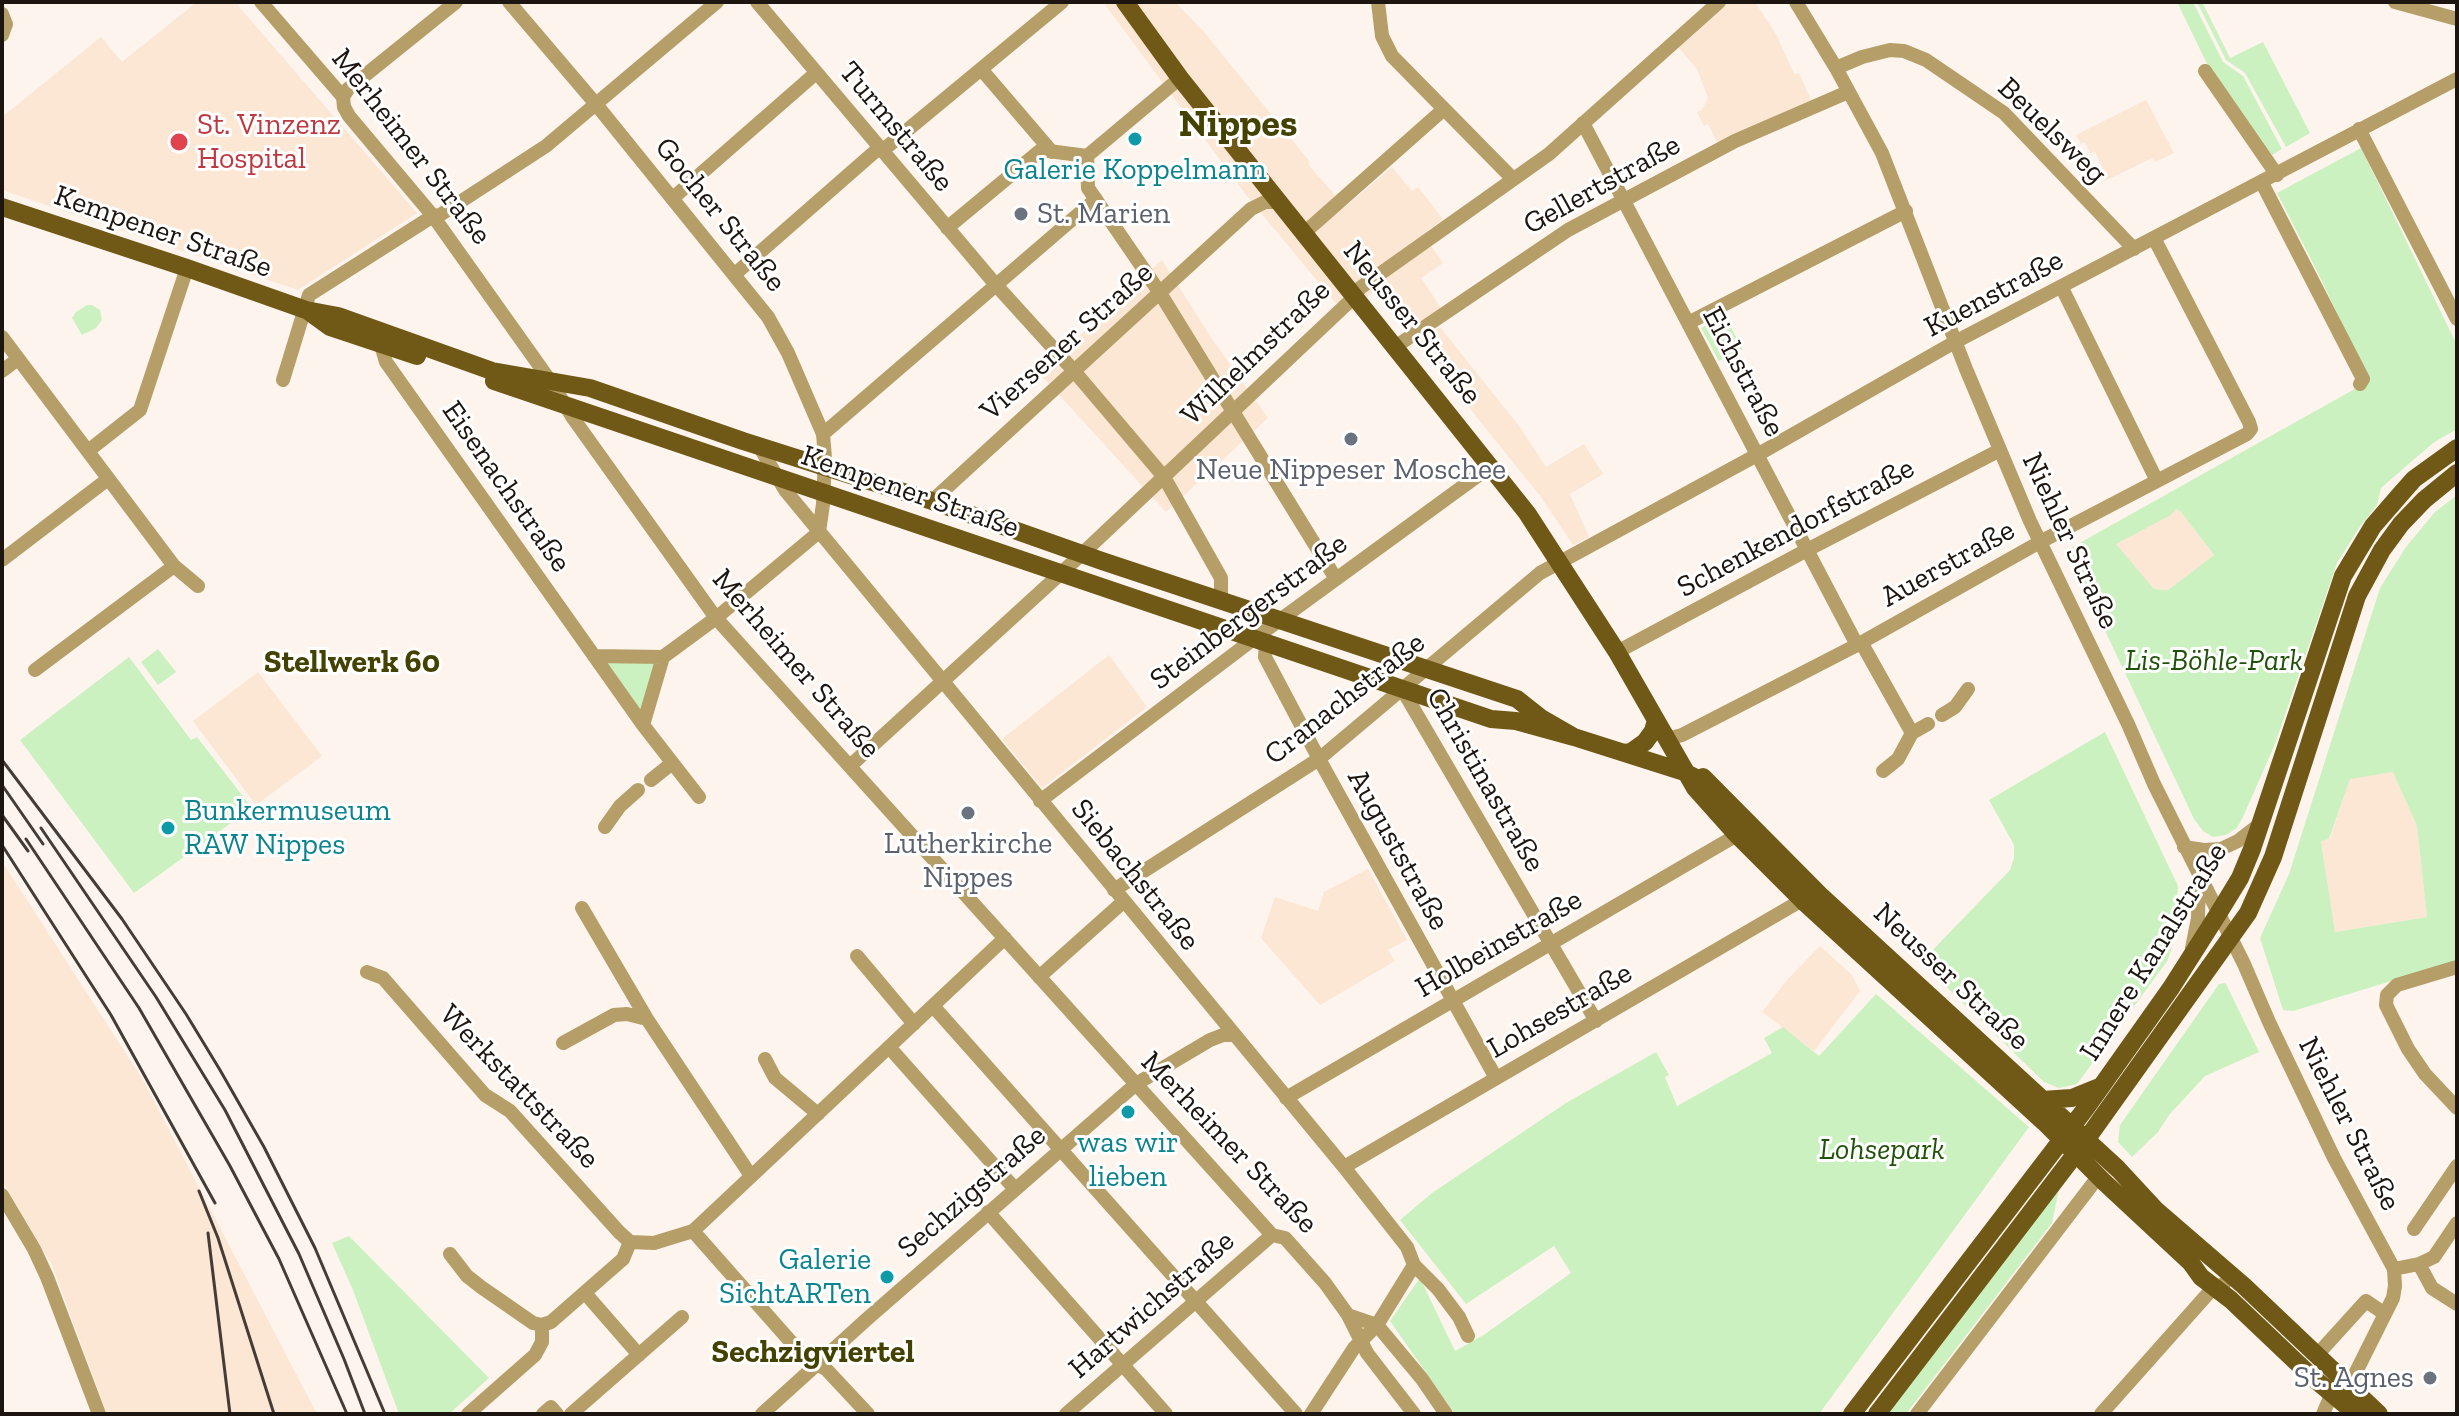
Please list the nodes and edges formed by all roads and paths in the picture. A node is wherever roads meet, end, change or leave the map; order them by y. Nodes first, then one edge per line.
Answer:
1 (261, 2) edge
2 (456, 2) edge
3 (509, 2) edge
4 (717, 2) edge
5 (757, 2) edge
6 (1062, 2) edge
7 (1125, 2) edge
8 (1378, 2) edge
9 (1719, 2) edge
10 (1796, 2) edge
11 (2395, 2) edge
12 (2, 14) edge
13 (2457, 19) edge
14 (2, 35) edge
15 (1836, 68) junction
16 (981, 69) junction
17 (2205, 71) dead end
18 (816, 73) junction
19 (1180, 78) junction
20 (2457, 79) edge
21 (1848, 92) junction
22 (343, 97) junction
23 (595, 103) junction
24 (1444, 109) junction
25 (1583, 123) junction
26 (2359, 129) junction
27 (881, 150) junction
28 (1052, 152) junction
29 (1087, 156) junction
30 (2277, 175) junction
31 (1513, 179) junction
32 (2262, 183) junction
33 (673, 198) junction
34 (1096, 199) junction
35 (1624, 199) junction
36 (1278, 202) junction
37 (2, 207) edge
38 (1906, 211) junction
39 (433, 216) junction
40 (947, 228) junction
41 (1304, 233) junction
42 (2154, 238) junction
43 (2134, 249) junction
44 (187, 268) junction
45 (735, 274) junction
46 (996, 285) junction
47 (2062, 288) junction
48 (1160, 293) junction
49 (1354, 295) junction
50 (306, 310) junction
51 (2457, 319) edge
52 (1688, 323) junction
53 (2, 337) edge
54 (1955, 342) junction
55 (381, 345) junction
56 (1395, 347) junction
57 (18, 359) junction
58 (2, 371) edge
59 (1074, 371) junction
60 (283, 380) dead end
61 (551, 382) junction
62 (2360, 384) dead end
63 (567, 405) junction
64 (1234, 411) junction
65 (823, 434) junction
66 (759, 446) junction
67 (2457, 448) edge
68 (2000, 450) junction
69 (88, 451) junction
70 (1757, 455) junction
71 (824, 466) junction
72 (1491, 466) junction
73 (2457, 473) edge
74 (776, 477) junction
75 (1164, 477) junction
76 (108, 479) junction
77 (2157, 481) junction
78 (824, 493) junction
79 (932, 501) junction
80 (819, 532) junction
81 (2040, 542) junction
82 (1807, 550) junction
83 (1083, 553) junction
84 (2, 560) edge
85 (1559, 562) junction
86 (174, 566) junction
87 (1062, 573) junction
88 (1336, 579) junction
89 (198, 586) dead end
90 (1221, 599) junction
91 (716, 618) junction
92 (1281, 620) junction
93 (1260, 641) junction
94 (1859, 644) junction
95 (1617, 652) junction
96 (594, 656) junction
97 (663, 657) junction
98 (1427, 668) junction
99 (35, 670) dead end
100 (942, 681) junction
101 (1402, 689) junction
102 (1968, 689) dead end
103 (1640, 691) junction
104 (1505, 695) junction
105 (1942, 715) dead end
106 (1499, 720) junction
107 (1928, 724) dead end
108 (643, 725) junction
109 (1665, 729) junction
110 (1912, 733) junction
111 (1574, 737) junction
112 (1632, 756) junction
113 (1319, 759) junction
114 (671, 764) junction
115 (850, 766) junction
116 (1883, 771) dead end
117 (1684, 772) junction
118 (651, 780) dead end
119 (1709, 784) junction
120 (638, 790) dead end
121 (699, 797) dead end
122 (1040, 801) junction
123 (2262, 822) junction
124 (605, 827) dead end
125 (1737, 835) junction
126 (2184, 847) junction
127 (2199, 877) junction
128 (1119, 896) junction
129 (1822, 897) junction
130 (1802, 900) junction
131 (582, 908) dead end
132 (2218, 914) junction
133 (1005, 938) junction
134 (2231, 938) junction
135 (1551, 944) junction
136 (857, 956) dead end
137 (2187, 963) junction
138 (2457, 967) edge
139 (367, 972) dead end
140 (1039, 977) junction
141 (1452, 1001) junction
142 (933, 1006) junction
143 (647, 1019) junction
144 (1596, 1021) junction
145 (914, 1024) junction
146 (1954, 1029) junction
147 (1233, 1035) junction
148 (563, 1043) dead end
149 (889, 1047) junction
150 (765, 1059) dead end
151 (1496, 1078) junction
152 (1136, 1084) junction
153 (2102, 1086) junction
154 (1286, 1098) junction
155 (2042, 1100) junction
156 (2457, 1108) edge
157 (818, 1114) junction
158 (2066, 1133) junction
159 (2081, 1147) junction
160 (1060, 1149) junction
161 (2457, 1166) edge
162 (1344, 1167) junction
163 (751, 1176) junction
164 (2098, 1177) junction
165 (1015, 1189) junction
166 (2, 1195) edge
167 (988, 1212) junction
168 (2457, 1223) edge
169 (2414, 1229) dead end
170 (693, 1231) junction
171 (1272, 1235) junction
172 (630, 1242) junction
173 (450, 1254) dead end
174 (2198, 1257) junction
175 (2419, 1264) junction
176 (1414, 1265) junction
177 (2394, 1269) junction
178 (2244, 1286) junction
179 (2213, 1288) junction
180 (585, 1293) junction
181 (1194, 1302) junction
182 (2457, 1304) edge
183 (2385, 1314) junction
184 (1348, 1315) junction
185 (682, 1317) dead end
186 (542, 1325) junction
187 (1377, 1325) junction
188 (1468, 1336) dead end
189 (1361, 1342) junction
190 (639, 1355) junction
191 (2317, 1355) junction
192 (817, 1364) junction
193 (1122, 1365) junction
194 (2346, 1400) edge
195 (99, 1414) edge
196 (468, 1414) edge
197 (543, 1414) edge
198 (557, 1414) edge
199 (571, 1414) edge
200 (762, 1414) edge
201 (868, 1414) edge
202 (1066, 1414) edge
203 (1166, 1414) edge
204 (1296, 1414) edge
205 (1311, 1414) edge
206 (1414, 1414) edge
207 (1446, 1414) edge
208 (1852, 1414) edge
209 (1877, 1414) edge
210 (1917, 1414) edge
211 (2101, 1414) edge
212 (2323, 1414) edge
213 (2379, 1414) edge

1 - 22 street, Merheimer Straße
2 - 22 street
3 - 23 street, Gocher Straße
4 - 23 street
5 - 18 street, Turmstraße
6 - 16 street
7 - 19 main road, Neusser Straße
8 - 24 street
9 - 25 street, Wilhelmstraße
10 - 15 street, Niehler Straße
11 - 13 street
12 - 14 street
15 - 21 street, Niehler Straße
15 - 43 street, Beuelsweg
16 - 27 street
16 - 28 street
17 - 30 street
18 - 27 street, Turmstraße
18 - 33 street
19 - 29 street
19 - 36 main road, Neusser Straße
20 - 26 street, Kuenstraße
21 - 35 street, Gellertstraße
21 - 38 street, Niehler Straße
22 - 39 street, Merheimer Straße
23 - 33 street, Gocher Straße
23 - 39 street
24 - 31 street
24 - 41 street
25 - 31 street, Wilhelmstraße
25 - 35 street, Eichstraße
26 - 30 street, Kuenstraße
26 - 51 street
27 - 40 street, Turmstraße
27 - 45 street
28 - 29 street
28 - 40 street
29 - 34 street
30 - 32 street, Kuenstraße
31 - 49 street, Wilhelmstraße
32 - 42 street, Kuenstraße
32 - 62 street
33 - 45 street, Gocher Straße
34 - 46 street
34 - 48 street
35 - 52 street, Eichstraße
35 - 56 street, Gellertstraße
36 - 41 main road, Neusser Straße
36 - 48 street, Viersener Straße
37 - 44 main road, Kempener Straße
38 - 52 street
38 - 54 street, Niehler Straße
39 - 50 street
39 - 61 street, Merheimer Straße
40 - 46 street, Turmstraße
41 - 49 main road, Neusser Straße
42 - 43 street, Kuenstraße
42 - 77 street, Auerstraße
43 - 47 street, Kuenstraße
44 - 50 main road, Kempener Straße
44 - 69 street
45 - 65 street, Gocher Straße
46 - 59 street
46 - 65 street
47 - 54 street, Kuenstraße
47 - 77 street
48 - 59 street, Viersener Straße
48 - 64 street
49 - 56 main road, Neusser Straße
49 - 64 street, Wilhelmstraße
50 - 55 main road, Kempener Straße
50 - 60 street
50 - 61 main road, Kempener Straße
52 - 70 street, Eichstraße
53 - 57 street
54 - 68 street, Niehler Straße
54 - 70 street, Kuenstraße
55 - 63 main road, Kempener Straße
55 - 96 street, Eisenachstraße
56 - 72 main road, Neusser Straße
57 - 58 street
57 - 69 street
59 - 75 street
59 - 79 street, Viersener Straße
61 - 63 street, Merheimer Straße
61 - 66 main road, Kempener Straße
63 - 74 main road, Kempener Straße
63 - 91 street, Merheimer Straße
64 - 75 street, Wilhelmstraße
64 - 88 street
65 - 71 street, Gocher Straße
66 - 71 main road, Kempener Straße
66 - 74 street, Siebachstraße
67 - 123 main road, Innere Kanalstraße
68 - 81 street, Niehler Straße
68 - 82 street, Schenkendorfstraße
69 - 76 street
70 - 82 street, Eichstraße
70 - 85 street, Kuenstraße
71 - 78 street, Gocher Straße
71 - 79 main road, Kempener Straße
72 - 85 main road, Neusser Straße
72 - 88 street, Steinbergerstraße
73 - 134 main road, Innere Kanalstraße
74 - 78 main road, Kempener Straße
74 - 80 street, Siebachstraße
75 - 83 street, Wilhelmstraße
75 - 90 street
76 - 84 street
76 - 86 street
77 - 81 street, Auerstraße
78 - 80 street, Gocher Straße
78 - 87 main road, Kempener Straße
79 - 83 main road, Kempener Straße
80 - 91 street
80 - 100 street, Siebachstraße
81 - 94 street, Auerstraße
81 - 126 street, Niehler Straße
82 - 94 street, Eichstraße
82 - 95 street, Schenkendorfstraße
83 - 87 street, Wilhelmstraße
83 - 90 main road, Kempener Straße
85 - 95 main road, Neusser Straße
85 - 98 street, Cranachstraße
86 - 89 street
86 - 99 street
87 - 93 main road, Kempener Straße
87 - 100 street, Wilhelmstraße
88 - 92 street, Steinbergerstraße
90 - 92 main road, Kempener Straße
91 - 97 street
91 - 115 street, Merheimer Straße
92 - 93 street, Steinbergerstraße
92 - 98 main road, Kempener Straße
93 - 101 main road, Kempener Straße
93 - 113 street, Auguststraße
93 - 122 street, Steinbergerstraße
94 - 109 street, Auerstraße
94 - 110 street, Eichstraße
95 - 103 main road, Neusser Straße
96 - 97 street
96 - 108 street, Eisenachstraße
97 - 108 street
98 - 101 street, Cranachstraße
98 - 104 main road, Kempener Straße
100 - 115 street, Wilhelmstraße
100 - 122 street, Siebachstraße
101 - 106 main road, Kempener Straße
101 - 113 street, Cranachstraße
101 - 135 street, Christinastraße
102 - 105 street
103 - 109 main road, Neusser Straße
103 - 109 main road, Neusser Straße
104 - 106 main road
104 - 111 main road, Kempener Straße
106 - 111 main road, Kempener Straße
107 - 110 street
108 - 114 street, Eisenachstraße
109 - 112 main road
109 - 117 main road, Neusser Straße
109 - 119 main road, Neusser Straße
110 - 116 street
111 - 112 main road, Kempener Straße
112 - 117 main road, Kempener Straße
113 - 128 street, Cranachstraße
113 - 141 street, Auguststraße
114 - 118 street
114 - 121 street, Eisenachstraße
115 - 133 street, Merheimer Straße
117 - 119 main road, Kempener Straße
117 - 125 main road, Neusser Straße
119 - 129 main road, Neusser Straße
120 - 124 street
122 - 128 street, Siebachstraße
123 - 126 street
123 - 132 main road, Innere Kanalstraße
125 - 130 main road, Neusser Straße
125 - 135 street, Holbeinstraße
126 - 127 street, Niehler Straße
127 - 132 street, Niehler Straße
127 - 137 street
128 - 140 street, Cranachstraße
128 - 147 street, Siebachstraße
129 - 130 main road
129 - 146 main road, Neusser Straße
130 - 144 street, Lohsestraße
130 - 146 main road, Neusser Straße
131 - 143 street
132 - 134 street, Niehler Straße
132 - 137 main road, Innere Kanalstraße
133 - 140 street, Merheimer Straße
133 - 142 street
134 - 159 main road, Innere Kanalstraße
134 - 177 street, Niehler Straße
135 - 141 street, Holbeinstraße
135 - 144 street, Christinastraße
136 - 145 street
137 - 153 main road, Innere Kanalstraße
138 - 156 street
139 - 172 street, Werkstattstraße
140 - 152 street, Merheimer Straße
141 - 151 street, Auguststraße
141 - 154 street, Holbeinstraße
142 - 145 street
142 - 160 street
143 - 148 street, Werkstattstraße
143 - 163 street
144 - 151 street, Lohsestraße
145 - 149 street
146 - 155 main road, Neusser Straße
146 - 158 main road, Neusser Straße
147 - 152 street, Sechzigstraße
147 - 154 street, Siebachstraße
149 - 157 street
149 - 165 street
150 - 157 street
151 - 162 street, Lohsestraße
152 - 160 street, Sechzigstraße
152 - 171 street, Merheimer Straße
153 - 155 main road
153 - 158 main road, Innere Kanalstraße
154 - 162 street, Siebachstraße
155 - 158 main road, Neusser Straße
157 - 163 street
158 - 159 main road, Neusser Straße
158 - 208 main road, Innere Kanalstraße
159 - 164 main road, Neusser Straße
159 - 174 main road, Neusser Straße
159 - 209 main road, Innere Kanalstraße
160 - 165 street, Sechzigstraße
160 - 181 street
161 - 169 street
162 - 176 street, Siebachstraße
163 - 170 street
164 - 174 main road, Neusser Straße
164 - 210 street
165 - 167 street, Sechzigstraße
166 - 195 street
167 - 192 street, Sechzigstraße
167 - 193 street
168 - 175 street
170 - 172 street
170 - 192 street
171 - 181 street, Hartwichstraße
171 - 184 street, Merheimer Straße
172 - 180 street
173 - 186 street
174 - 178 main road, Neusser Straße
174 - 179 main road, Neusser Straße
175 - 177 street
175 - 182 street
176 - 187 street
176 - 188 street, Siebachstraße
177 - 183 street
178 - 179 street
178 - 191 main road, Neusser Straße
179 - 194 main road, Neusser Straße
179 - 211 street
180 - 186 street
180 - 190 street
181 - 193 street, Hartwichstraße
181 - 204 street
183 - 191 street
183 - 194 street
184 - 187 street
184 - 189 street, Merheimer Straße
185 - 190 street
186 - 196 street
187 - 189 street
187 - 207 street
189 - 205 street
189 - 206 street, Merheimer Straße
190 - 199 street
191 - 194 main road, Neusser Straße
192 - 200 street, Sechzigstraße
192 - 201 street
193 - 202 street, Hartwichstraße
193 - 203 street
194 - 212 street
194 - 213 main road, Neusser Straße
197 - 198 street

